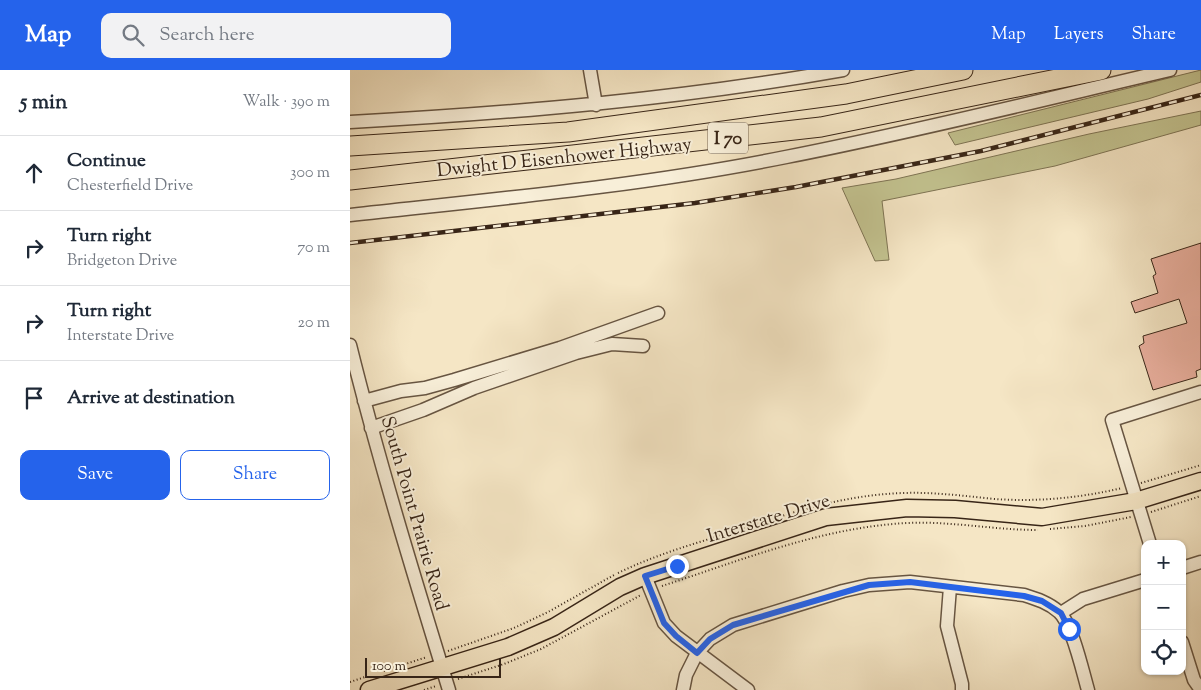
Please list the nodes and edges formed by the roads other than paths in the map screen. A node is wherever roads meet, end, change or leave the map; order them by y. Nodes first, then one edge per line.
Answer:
1 (590, 70) edge
2 (843, 70) edge
3 (963, 70) edge
4 (1101, 70) edge
5 (1170, 70) edge
6 (803, 74) edge
7 (596, 105) junction
8 (350, 122) edge
9 (350, 146) edge
10 (350, 180) edge
11 (350, 215) edge
12 (658, 313) dead end
13 (350, 346) edge
14 (643, 346) dead end
15 (1201, 392) edge
16 (364, 401) junction
17 (371, 428) junction
18 (1201, 480) edge
19 (1139, 508) junction
20 (1149, 540) edge
21 (1201, 562) edge
22 (1186, 567) edge
23 (1141, 581) edge
24 (648, 583) junction
25 (950, 587) junction
26 (1061, 613) junction
27 (697, 653) junction
28 (1186, 655) edge
29 (446, 680) edge
30 (369, 690) edge
31 (683, 690) edge
32 (748, 690) edge
33 (962, 690) edge
34 (1088, 690) edge
35 (1201, 690) edge

1 - 7 street
2 - 6 street
3 - 9 highway, Dwight D Eisenhower Highway / I 70
4 - 10 highway, Dwight D Eisenhower Highway / I 70
5 - 11 street
6 - 7 street
7 - 8 street
12 - 16 street
13 - 16 street, South Point Prairie Road
14 - 17 street
15 - 19 street
16 - 17 street, South Point Prairie Road
17 - 29 street, South Point Prairie Road
18 - 19 main road, Interstate Drive
19 - 20 street
19 - 24 main road, Interstate Drive
21 - 22 street
23 - 26 street
24 - 27 street
24 - 29 main road, Interstate Drive
25 - 26 street
25 - 27 street
25 - 33 street
26 - 34 street
27 - 31 street
27 - 32 street
28 - 35 street
29 - 30 main road, Interstate Drive

